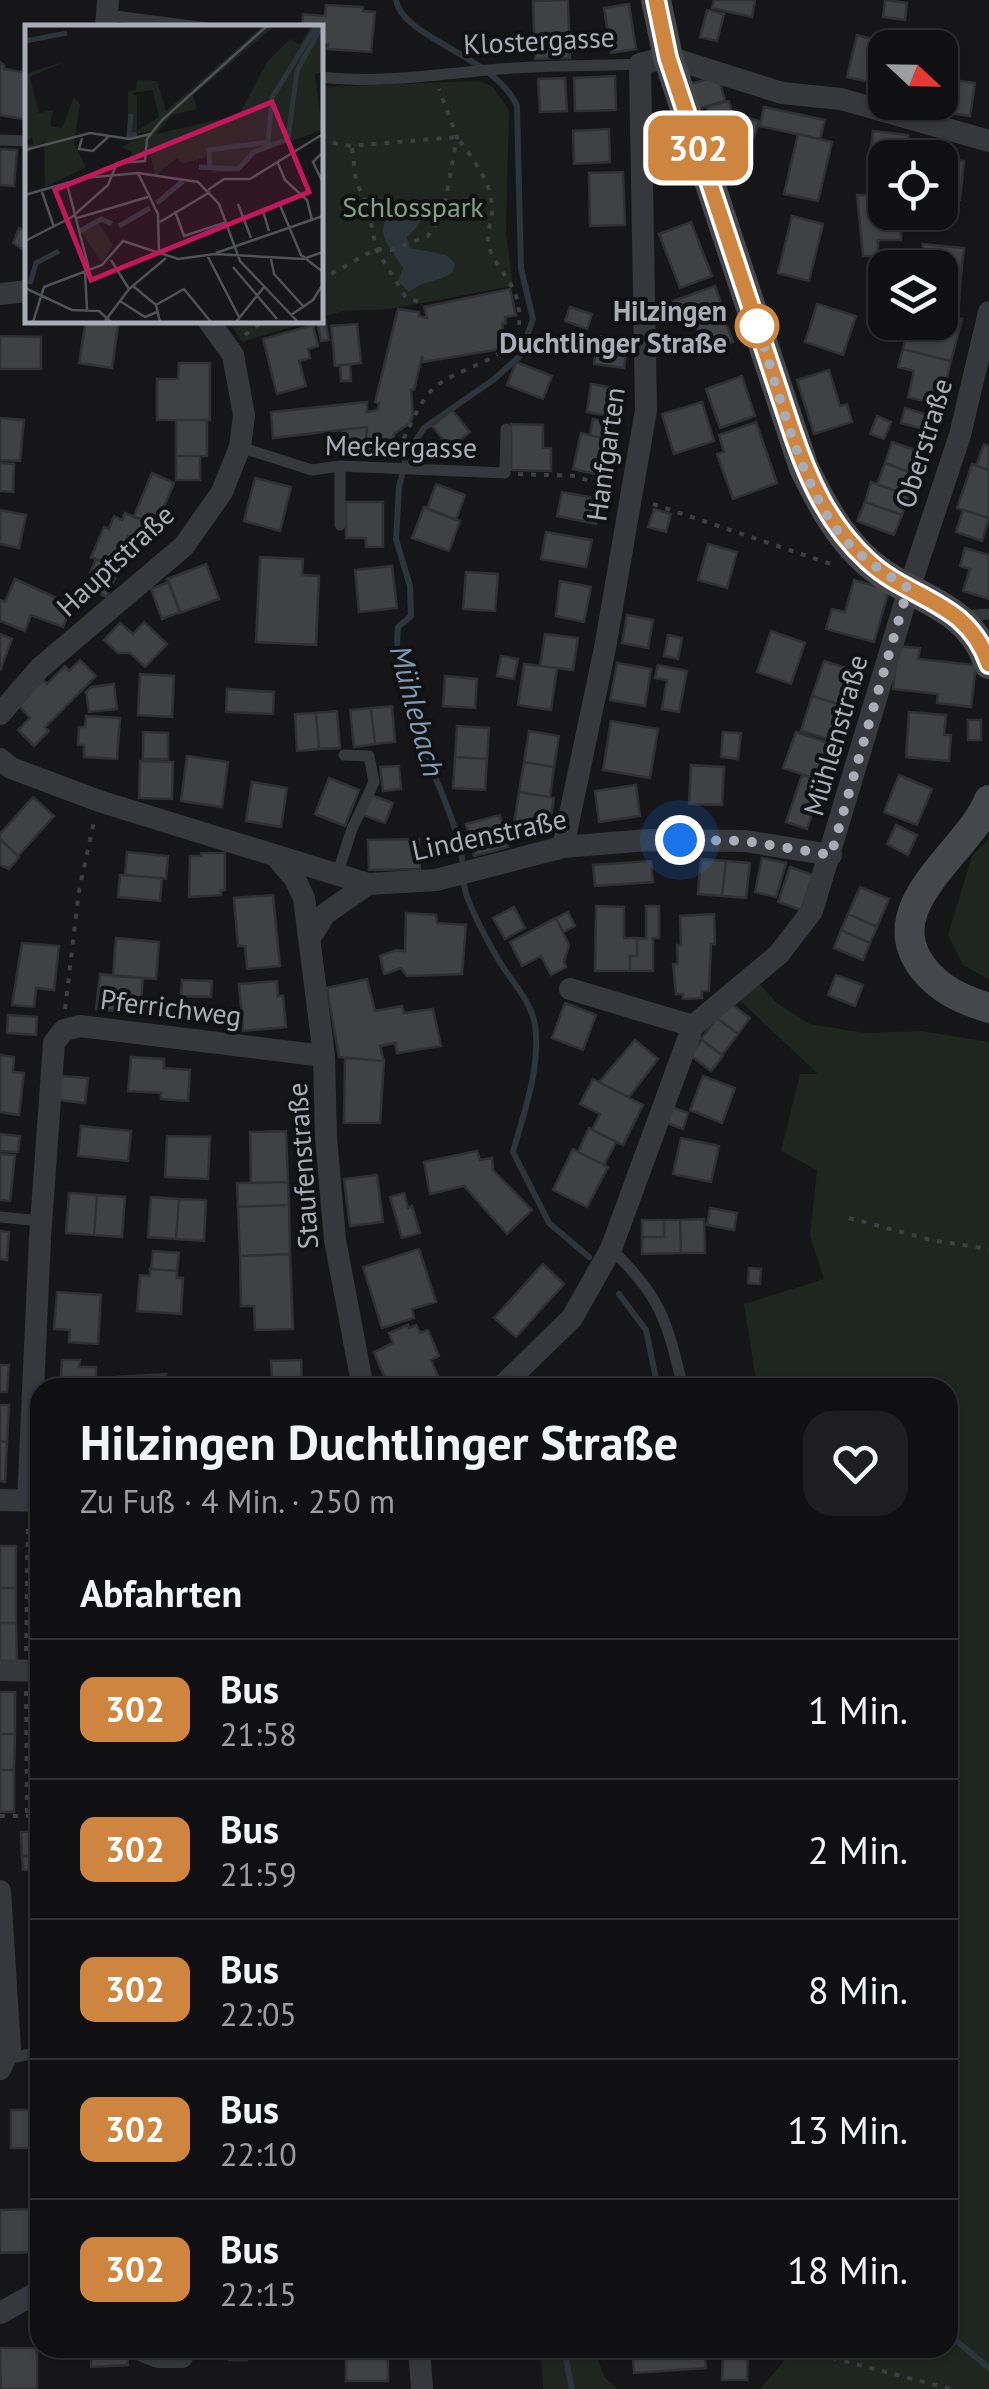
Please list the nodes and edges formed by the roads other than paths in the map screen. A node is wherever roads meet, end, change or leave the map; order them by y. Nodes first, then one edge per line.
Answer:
1 (656, 0) edge
2 (107, 14) edge
3 (186, 25) edge
4 (654, 61) junction
5 (322, 77) edge
6 (0, 140) edge
7 (989, 140) edge
8 (25, 142) edge
9 (25, 290) edge
10 (0, 294) edge
11 (989, 312) edge
12 (209, 322) edge
13 (506, 429) dead end
14 (240, 447) junction
15 (340, 466) junction
16 (340, 525) dead end
17 (908, 588) junction
18 (974, 615) edge
19 (989, 664) edge
20 (0, 714) edge
21 (344, 755) dead end
22 (0, 759) edge
23 (989, 800) edge
24 (563, 847) junction
25 (831, 855) junction
26 (278, 859) junction
27 (338, 875) junction
28 (368, 884) junction
29 (310, 938) junction
30 (570, 989) dead end
31 (989, 1008) edge
32 (694, 1026) junction
33 (324, 1056) junction
34 (0, 1217) edge
35 (42, 1221) junction
36 (611, 1249) junction
37 (38, 1378) edge
38 (361, 1378) edge
39 (510, 1378) edge
40 (681, 1378) edge
41 (0, 1500) edge
42 (30, 1501) edge
43 (0, 1670) edge
44 (30, 1670) edge
45 (0, 1890) edge
46 (30, 2055) edge
47 (3, 2064) edge
48 (30, 2296) edge
49 (0, 2313) edge
50 (420, 2358) edge
51 (422, 2389) edge

1 - 4 main road
2 - 3 lane
4 - 5 lane, Klostergasse
4 - 7 street, Klostergasse
4 - 17 main road
4 - 24 street, Hanfgarten
6 - 8 lane
9 - 10 street
11 - 17 street, Oberstraße
12 - 14 street, Hauptstraße
13 - 15 lane, Meckergasse
14 - 15 lane, Meckergasse
14 - 20 street, Hauptstraße
15 - 16 lane
17 - 18 main road
17 - 25 street, Mühlenstraße
18 - 19 main road
21 - 27 lane
22 - 26 street, Lindenstraße
23 - 31 main road
24 - 25 street, Lindenstraße
24 - 28 street, Lindenstraße
25 - 32 street, Mühlenstraße
26 - 27 street, Lindenstraße
26 - 29 street, Staufenstraße
27 - 28 street, Lindenstraße
28 - 29 street
29 - 33 street, Staufenstraße
30 - 32 street
32 - 36 street, Mühlenstraße
33 - 35 street, Pferrichweg
33 - 38 street, Staufenstraße
34 - 35 lane
35 - 37 street, Pferrichweg
36 - 39 street, Mühlenstraße
36 - 40 lane
41 - 42 street
43 - 44 street
45 - 47 street
46 - 47 lane
48 - 49 street
50 - 51 street

